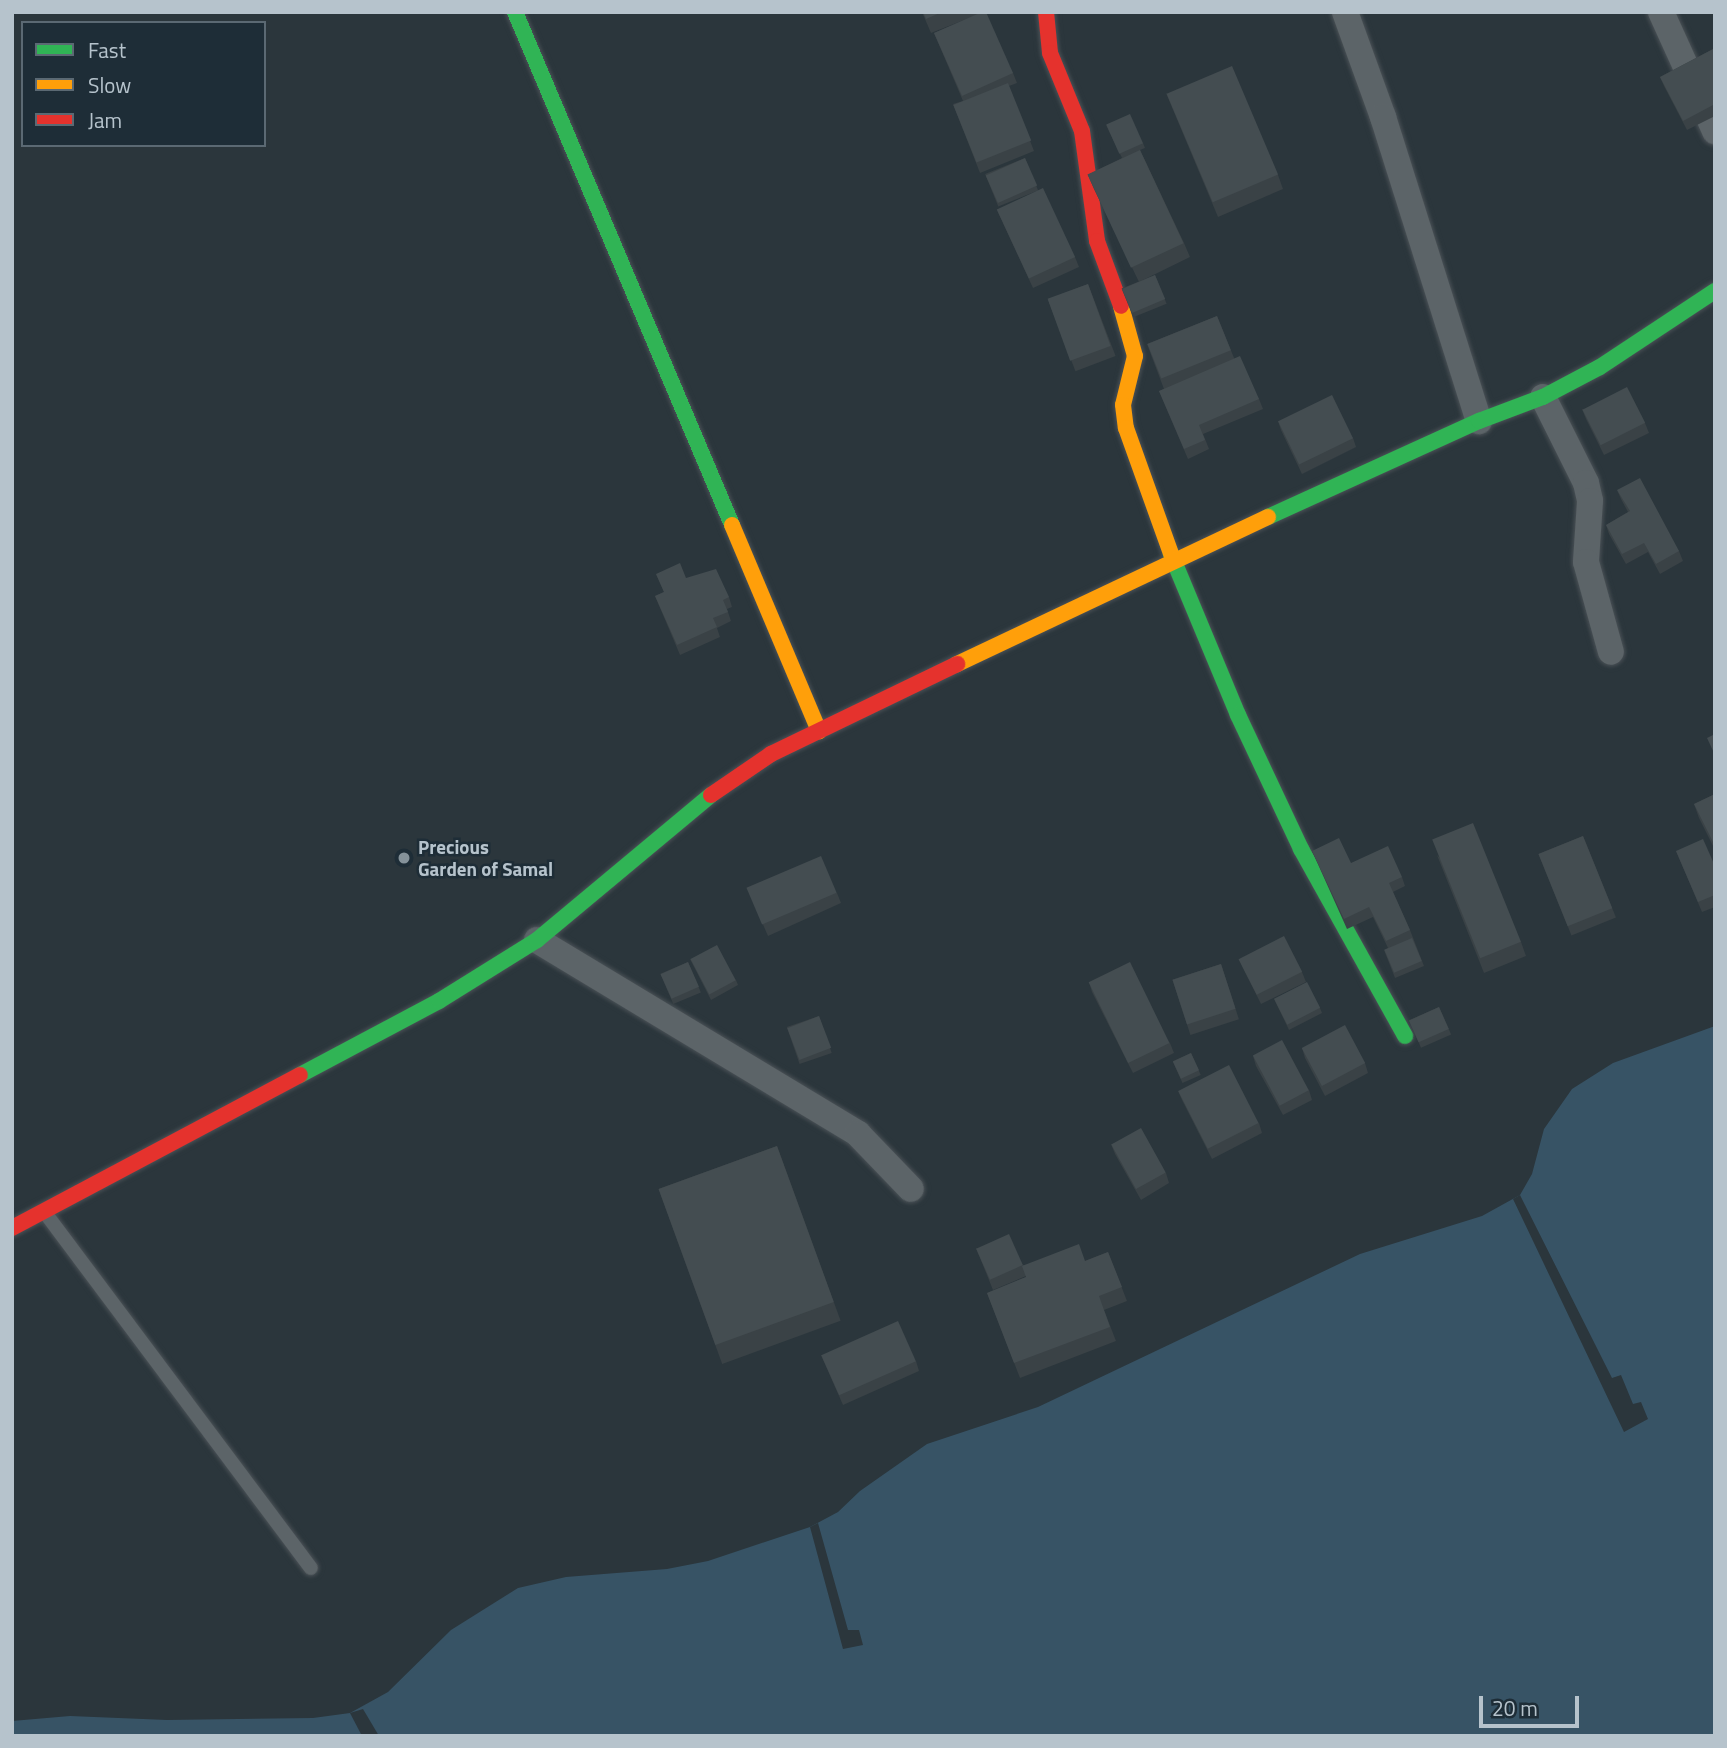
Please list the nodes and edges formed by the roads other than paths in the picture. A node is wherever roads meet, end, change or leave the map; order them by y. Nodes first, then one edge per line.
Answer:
1 (515, 12) edge
2 (1046, 12) edge
3 (1345, 12) edge
4 (1661, 12) edge
5 (1715, 131) edge
6 (1715, 290) edge
7 (1543, 397) junction
8 (1479, 421) junction
9 (1173, 560) junction
10 (1611, 652) dead end
11 (819, 731) junction
12 (537, 940) junction
13 (1405, 1036) dead end
14 (911, 1189) dead end
15 (44, 1212) junction
16 (12, 1228) edge
17 (312, 1568) dead end

1 - 11 street
2 - 9 street
3 - 8 street
4 - 5 street
6 - 7 street
7 - 8 street
7 - 10 street
8 - 9 street
9 - 11 street
9 - 13 street
11 - 12 street
12 - 14 street
12 - 15 street
15 - 16 street
15 - 17 lane

